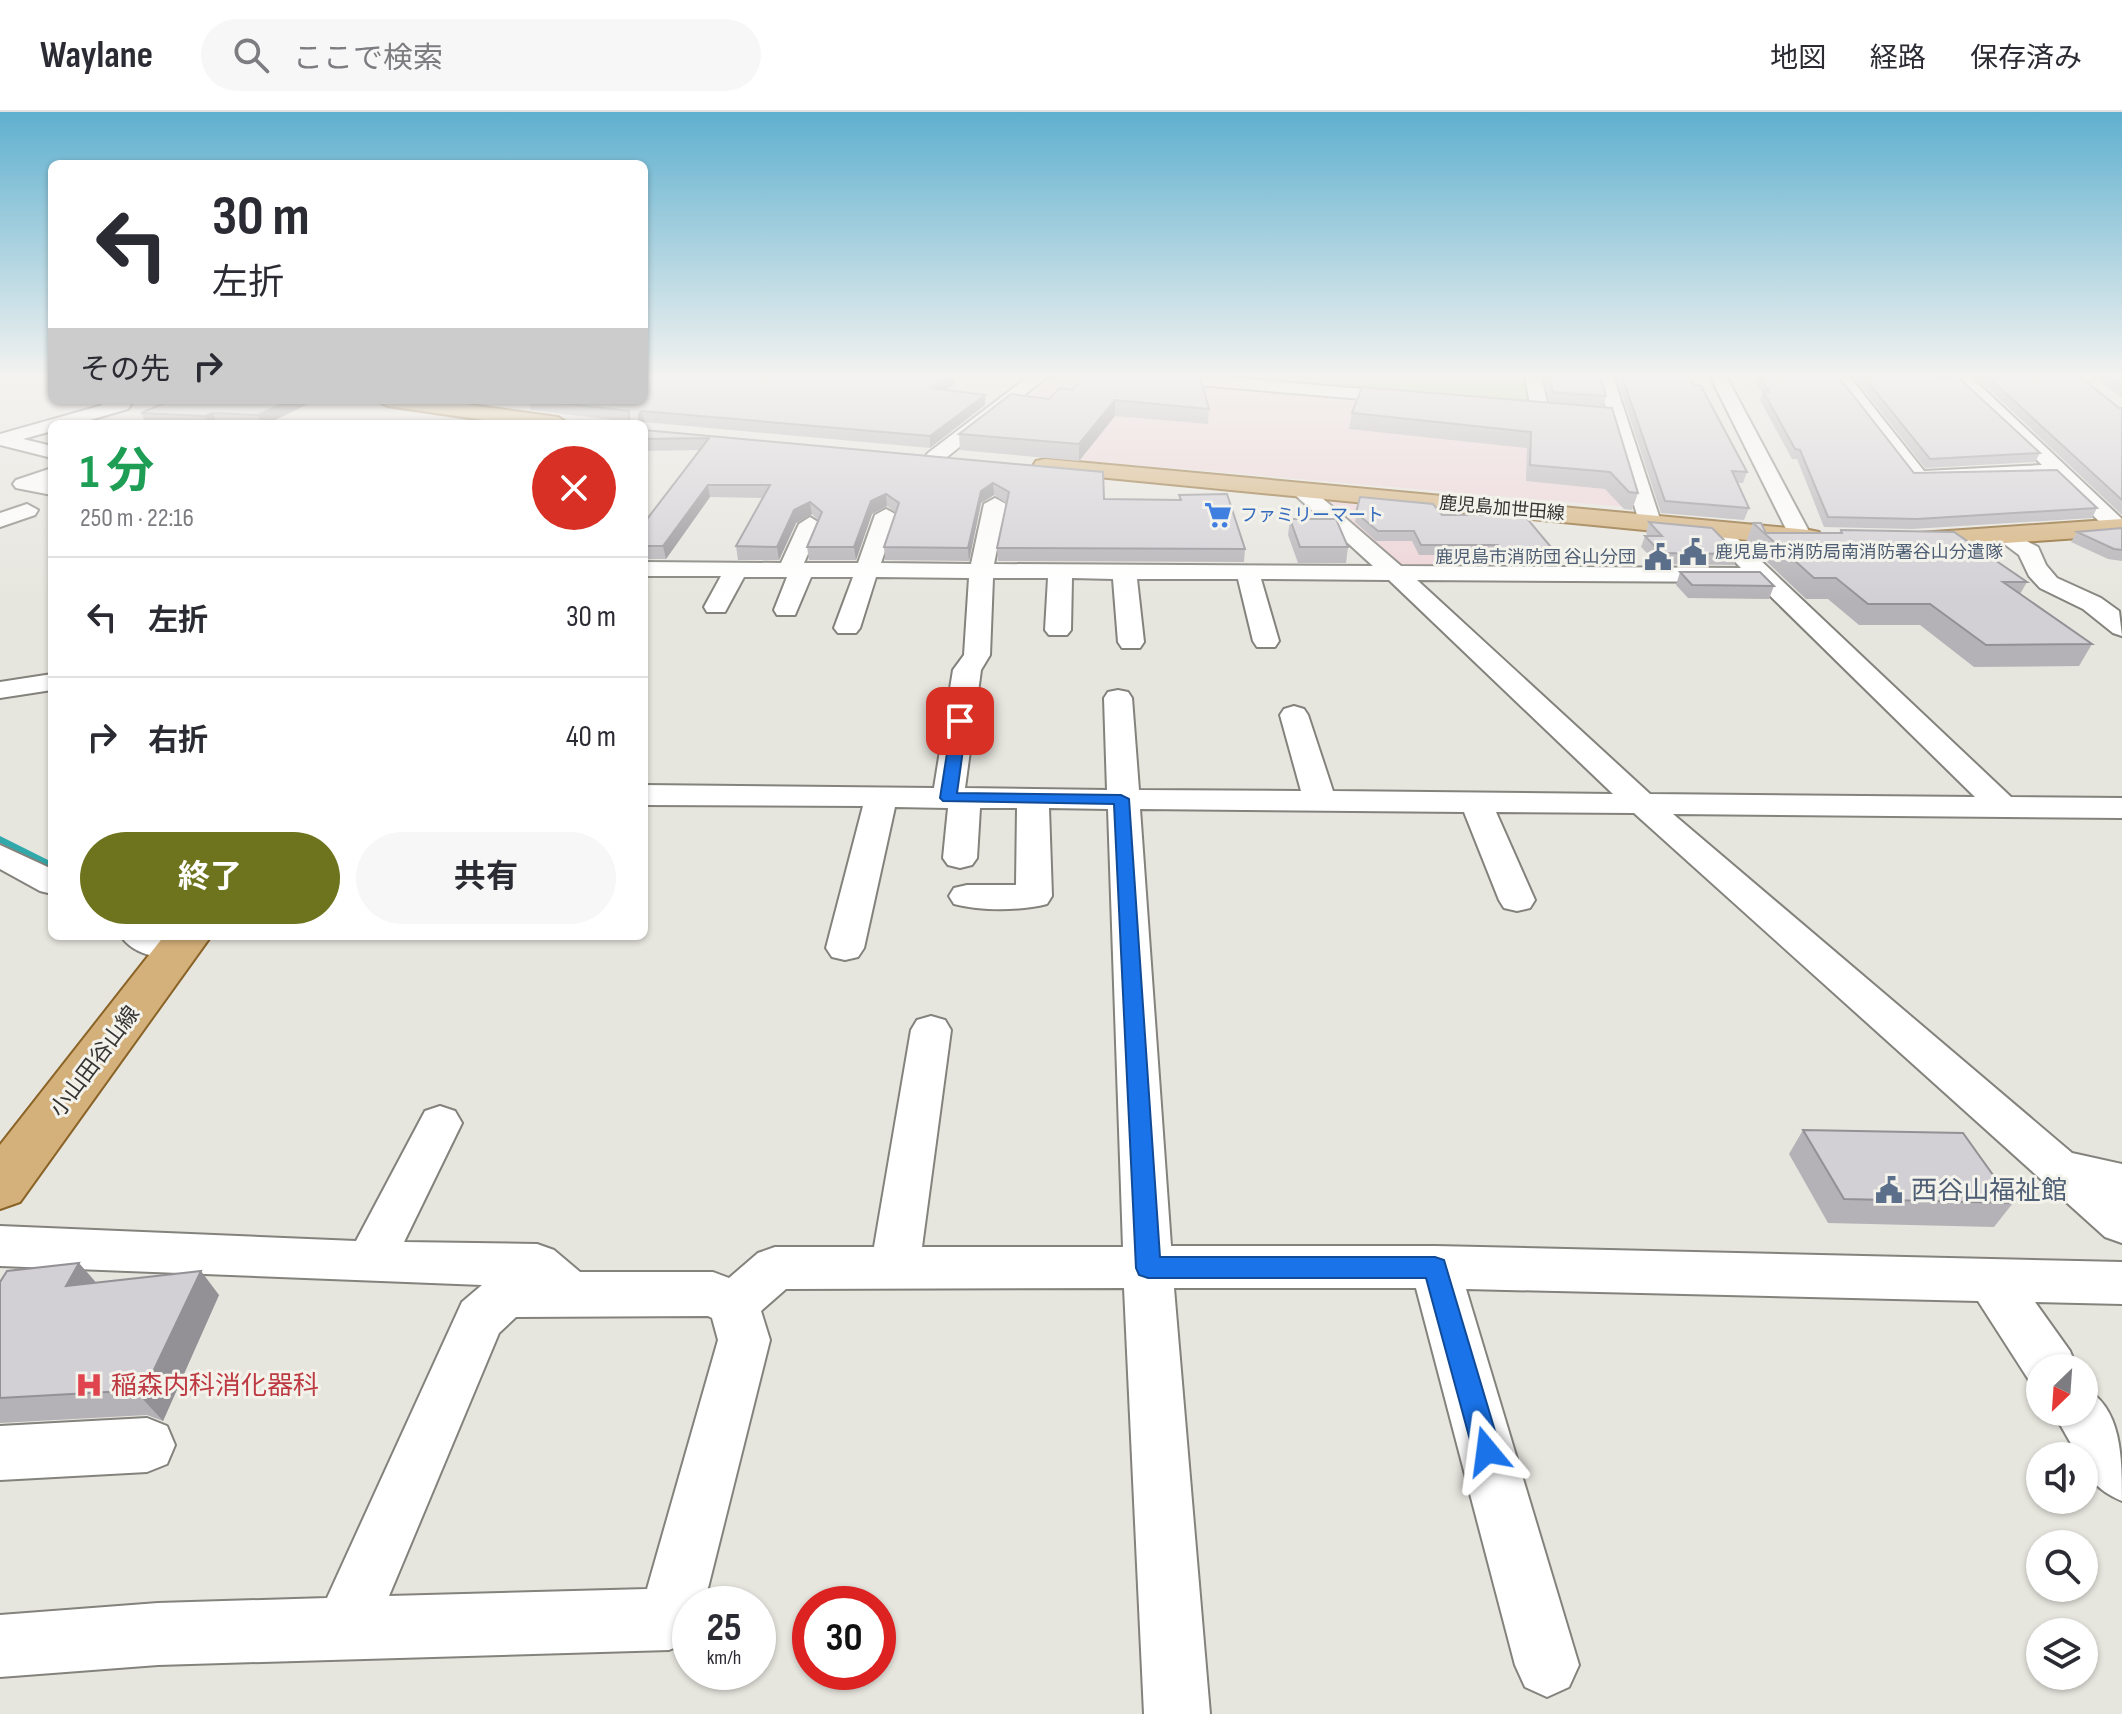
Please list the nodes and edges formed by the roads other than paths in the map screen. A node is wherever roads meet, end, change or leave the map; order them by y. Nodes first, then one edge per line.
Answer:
1 (943, 451) edge
2 (1623, 451) edge
3 (1757, 451) edge
4 (1898, 451) edge
5 (2037, 451) edge
6 (905, 454) edge
7 (935, 457) junction
8 (965, 459) edge
9 (13, 464) dead end
10 (1025, 465) edge
11 (2058, 470) junction
12 (48, 471) edge
13 (48, 474) edge
14 (48, 488) edge
15 (1300, 489) junction
16 (995, 504) edge
17 (27, 510) dead end
18 (886, 515) edge
19 (0, 520) edge
20 (1650, 522) junction
21 (810, 524) edge
22 (2120, 528) edge
23 (1714, 529) junction
24 (1801, 537) junction
25 (2006, 537) junction
26 (1829, 539) edge
27 (1882, 542) edge
28 (648, 569) edge
29 (736, 570) junction
30 (795, 570) junction
31 (867, 570) junction
32 (981, 570) junction
33 (1247, 570) junction
34 (1060, 571) junction
35 (1124, 572) junction
36 (1395, 573) junction
37 (1763, 575) junction
38 (716, 607) dead end
39 (786, 610) dead end
40 (847, 628) dead end
41 (2122, 628) edge
42 (1058, 630) dead end
43 (1266, 641) dead end
44 (1131, 642) dead end
45 (48, 683) edge
46 (0, 690) edge
47 (1126, 698) dead end
48 (1294, 715) dead end
49 (648, 795) edge
50 (881, 797) junction
51 (957, 798) junction
52 (1033, 798) junction
53 (1132, 800) junction
54 (1320, 801) junction
55 (1476, 802) junction
56 (1641, 803) junction
57 (2003, 807) junction
58 (2122, 808) edge
59 (0, 855) edge
60 (960, 858) dead end
61 (48, 881) edge
62 (967, 896) dead end
63 (1517, 900) dead end
64 (168, 940) edge
65 (845, 948) dead end
66 (931, 1030) dead end
67 (440, 1123) dead end
68 (2056, 1167) junction
69 (2122, 1182) edge
70 (0, 1186) edge
71 (2122, 1223) edge
72 (0, 1246) edge
73 (370, 1262) junction
74 (1435, 1267) junction
75 (895, 1268) junction
76 (1148, 1268) junction
77 (1992, 1281) junction
78 (2122, 1283) edge
79 (571, 1295) junction
80 (734, 1304) junction
81 (2042, 1354) edge
82 (2090, 1426) edge
83 (147, 1445) dead end
84 (0, 1453) edge
85 (2122, 1473) edge
86 (345, 1628) junction
87 (0, 1646) edge
88 (1547, 1665) dead end
89 (1177, 1714) edge

1 - 7 street
2 - 20 street
3 - 24 street
4 - 11 street
5 - 11 street
6 - 7 main road
7 - 8 main road
9 - 12 street
10 - 15 main road, 鹿児島加世田線
11 - 22 street
13 - 14 street
15 - 20 main road, 鹿児島加世田線
15 - 36 street
16 - 32 street
17 - 19 street
18 - 31 street
20 - 23 main road, 鹿児島加世田線
21 - 30 street
22 - 25 main road
23 - 24 main road, 鹿児島加世田線
23 - 37 street
24 - 26 main road, 鹿児島加世田線
25 - 27 main road
25 - 41 street
28 - 29 street
29 - 30 street
29 - 38 street
30 - 31 street
30 - 39 street
31 - 32 street
31 - 40 street
32 - 34 street
32 - 51 street
33 - 35 street
33 - 36 street
33 - 43 street
34 - 35 street
34 - 42 street
35 - 44 street
36 - 37 street
36 - 56 street
37 - 57 street
45 - 46 street
47 - 53 street
48 - 54 street
49 - 50 street
50 - 51 street
50 - 65 street
51 - 52 street
51 - 60 street
52 - 53 street
52 - 62 street
53 - 54 street
53 - 76 street
54 - 55 street
55 - 56 street
55 - 63 street
56 - 57 street
56 - 68 street
57 - 58 street
59 - 61 street
64 - 70 main road, 小山田谷山線
66 - 75 street
67 - 73 street
68 - 69 street
68 - 71 street
72 - 73 street
73 - 79 street
74 - 76 street
74 - 77 street
74 - 88 street
75 - 76 street
75 - 80 street
76 - 89 street
77 - 78 street
77 - 81 street
79 - 80 street
79 - 86 street
80 - 86 street
82 - 85 street
83 - 84 street
86 - 87 street

